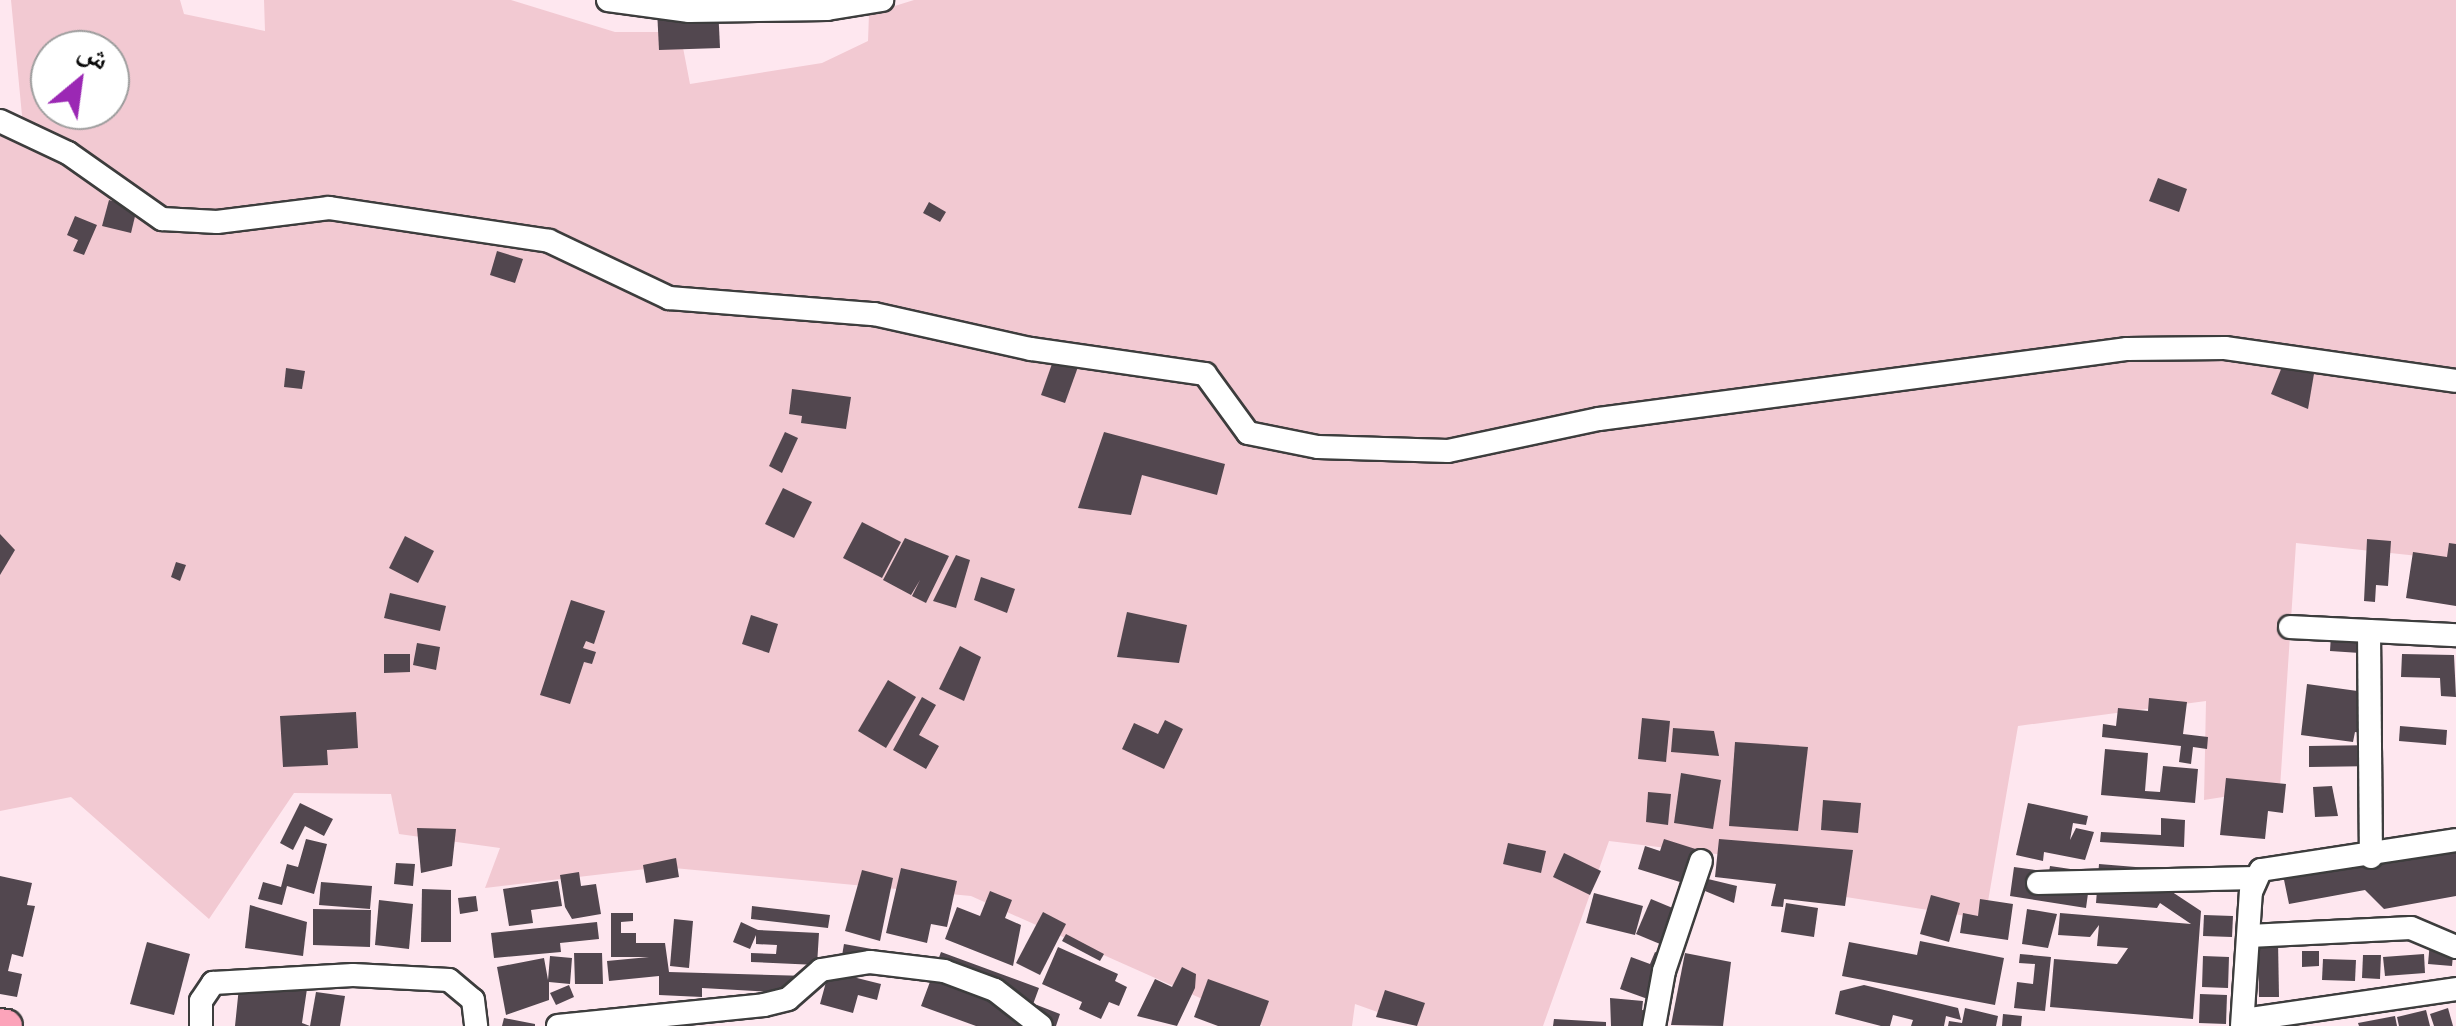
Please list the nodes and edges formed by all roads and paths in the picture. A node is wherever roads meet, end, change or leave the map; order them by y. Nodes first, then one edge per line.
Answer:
1 (608, 0) edge
2 (882, 0) edge
3 (0, 121) edge
4 (2456, 381) edge
5 (2290, 627) dead end
6 (2369, 631) junction
7 (2456, 635) edge
8 (2456, 840) edge
9 (2371, 857) junction
10 (1701, 862) dead end
11 (2255, 878) junction
12 (2038, 883) dead end
13 (2250, 936) junction
14 (2456, 948) edge
15 (2456, 989) edge
16 (2243, 1023) edge
17 (201, 1026) edge
18 (476, 1026) edge
19 (558, 1026) edge
20 (1042, 1026) edge
21 (1654, 1026) edge

1 - 2 street
3 - 4 street
5 - 6 street
6 - 7 street
6 - 9 street
8 - 9 street
9 - 11 street
10 - 21 street
11 - 12 street
11 - 13 street
13 - 14 street
13 - 16 street
15 - 16 street
17 - 18 street
19 - 20 street

